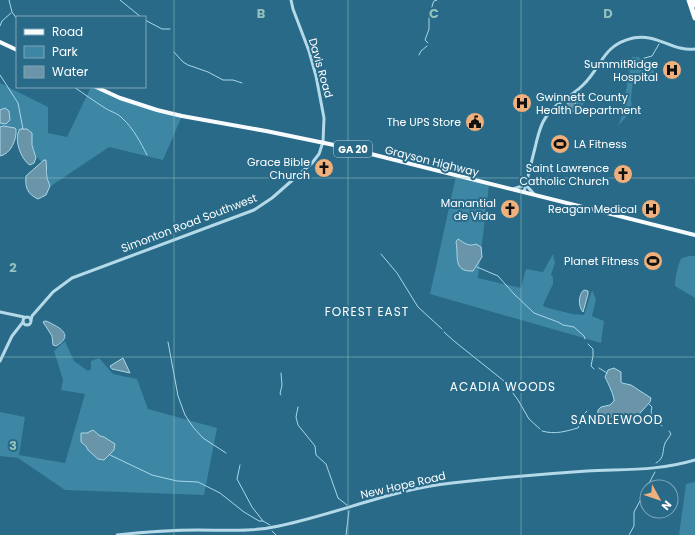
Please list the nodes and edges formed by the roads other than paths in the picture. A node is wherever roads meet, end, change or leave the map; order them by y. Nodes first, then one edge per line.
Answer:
1 (291, 0) edge
2 (689, 0) edge
3 (693, 0) edge
4 (695, 5) edge
5 (695, 18) edge
6 (0, 42) edge
7 (695, 49) edge
8 (16, 50) edge
9 (98, 88) edge
10 (323, 142) junction
11 (527, 180) junction
12 (526, 185) junction
13 (511, 189) junction
14 (524, 192) junction
15 (535, 196) junction
16 (695, 235) edge
17 (0, 312) edge
18 (26, 320) junction
19 (0, 361) edge
20 (695, 460) edge
21 (117, 535) edge

1 - 10 street, Davis Road
2 - 5 highway
3 - 4 highway
6 - 8 main road
7 - 11 street
9 - 10 main road, Grayson Highway / GA 20
10 - 13 main road, Grayson Highway / GA 20
10 - 18 street, Simonton Road Southwest
11 - 12 street
11 - 13 street
12 - 14 street
12 - 15 street
13 - 14 main road, Grayson Highway / GA 20
14 - 15 main road, Grayson Highway / GA 20
15 - 16 main road, Grayson Highway / GA 20
17 - 18 street
18 - 19 street, Simonton Road Southwest
20 - 21 street, New Hope Road

